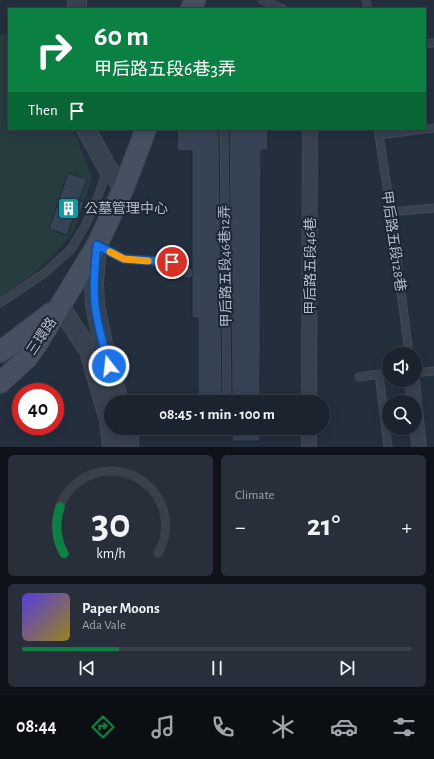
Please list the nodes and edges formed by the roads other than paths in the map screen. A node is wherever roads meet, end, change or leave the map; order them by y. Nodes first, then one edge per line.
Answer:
1 (262, 0) edge
2 (280, 8) edge
3 (87, 130) edge
4 (145, 130) edge
5 (224, 130) edge
6 (310, 130) edge
7 (406, 130) edge
8 (378, 132) edge
9 (120, 172) junction
10 (434, 208) edge
11 (391, 212) junction
12 (97, 245) junction
13 (188, 273) dead end
14 (0, 303) edge
15 (60, 306) junction
16 (31, 339) junction
17 (103, 344) junction
18 (408, 347) edge
19 (0, 352) edge
20 (434, 371) edge
21 (422, 372) edge
22 (379, 374) joint
23 (358, 377) dead end
24 (0, 383) edge
25 (117, 395) edge
26 (227, 395) edge
27 (309, 395) edge
28 (128, 435) edge
29 (309, 435) edge
30 (418, 435) edge
31 (112, 447) edge
32 (129, 447) edge
33 (309, 447) edge
34 (388, 447) edge
35 (420, 447) edge

1 - 2 lane
3 - 9 street
4 - 9 main road
5 - 26 lane, 甲后路五段46巷12弄
6 - 27 street, 甲后路五段46巷
7 - 8 lane
8 - 11 lane, 甲后路五段128巷
9 - 12 main road
9 - 14 lane
10 - 11 lane
11 - 18 lane, 甲后路五段128巷
12 - 13 lane
12 - 15 main road
12 - 17 street
15 - 16 main road, 三環路
15 - 17 street
15 - 31 street
16 - 19 main road, 三環路
16 - 24 main road, 三環路
17 - 25 street
20 - 21 lane
22 - 23 lane
22 - 34 lane
28 - 32 street
29 - 33 street
30 - 35 street

